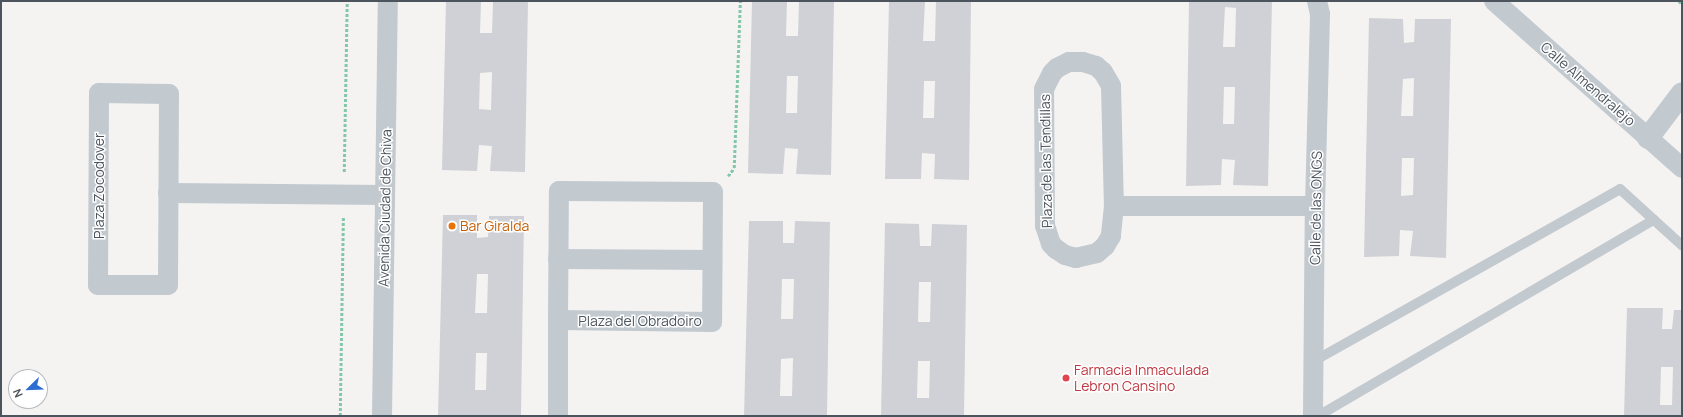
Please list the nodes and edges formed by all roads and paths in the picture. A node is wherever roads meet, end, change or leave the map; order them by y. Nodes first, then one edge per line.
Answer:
1 (347, 1) edge
2 (388, 1) edge
3 (740, 1) edge
4 (1317, 1) edge
5 (1494, 1) edge
6 (1679, 1) edge
7 (1682, 4) edge
8 (1682, 93) edge
9 (1648, 138) junction
10 (1682, 168) edge
11 (344, 174) dead end
12 (713, 192) junction
13 (168, 193) junction
14 (385, 195) junction
15 (1114, 206) junction
16 (1315, 206) junction
17 (343, 213) dead end
18 (1654, 220) junction
19 (1682, 244) edge
20 (558, 258) junction
21 (712, 260) junction
22 (558, 320) junction
23 (1314, 361) junction
24 (340, 416) edge
25 (382, 416) edge
26 (558, 416) edge
27 (1313, 416) edge
28 (1318, 416) edge

1 - 11 path
2 - 14 street, Avenida Ciudad de Chiva
3 - 12 path
4 - 16 street, Calle de las ONGS
5 - 9 street, Calle Almendralejo
6 - 7 path
8 - 9 street
9 - 10 street, Calle Almendralejo
12 - 20 street, Plaza del Obradoiro
12 - 21 street, Plaza del Obradoiro
13 - 13 street, Plaza Zocodover
13 - 14 street
14 - 25 street, Avenida Ciudad de Chiva
15 - 15 street, Plaza de las Tendillas
15 - 16 street
16 - 23 street, Calle de las ONGS
17 - 24 path
18 - 19 lane
18 - 23 lane
18 - 28 lane
20 - 21 street
20 - 22 street, Plaza del Obradoiro
21 - 22 street, Plaza del Obradoiro
22 - 26 street
23 - 27 street, Calle de las ONGS

